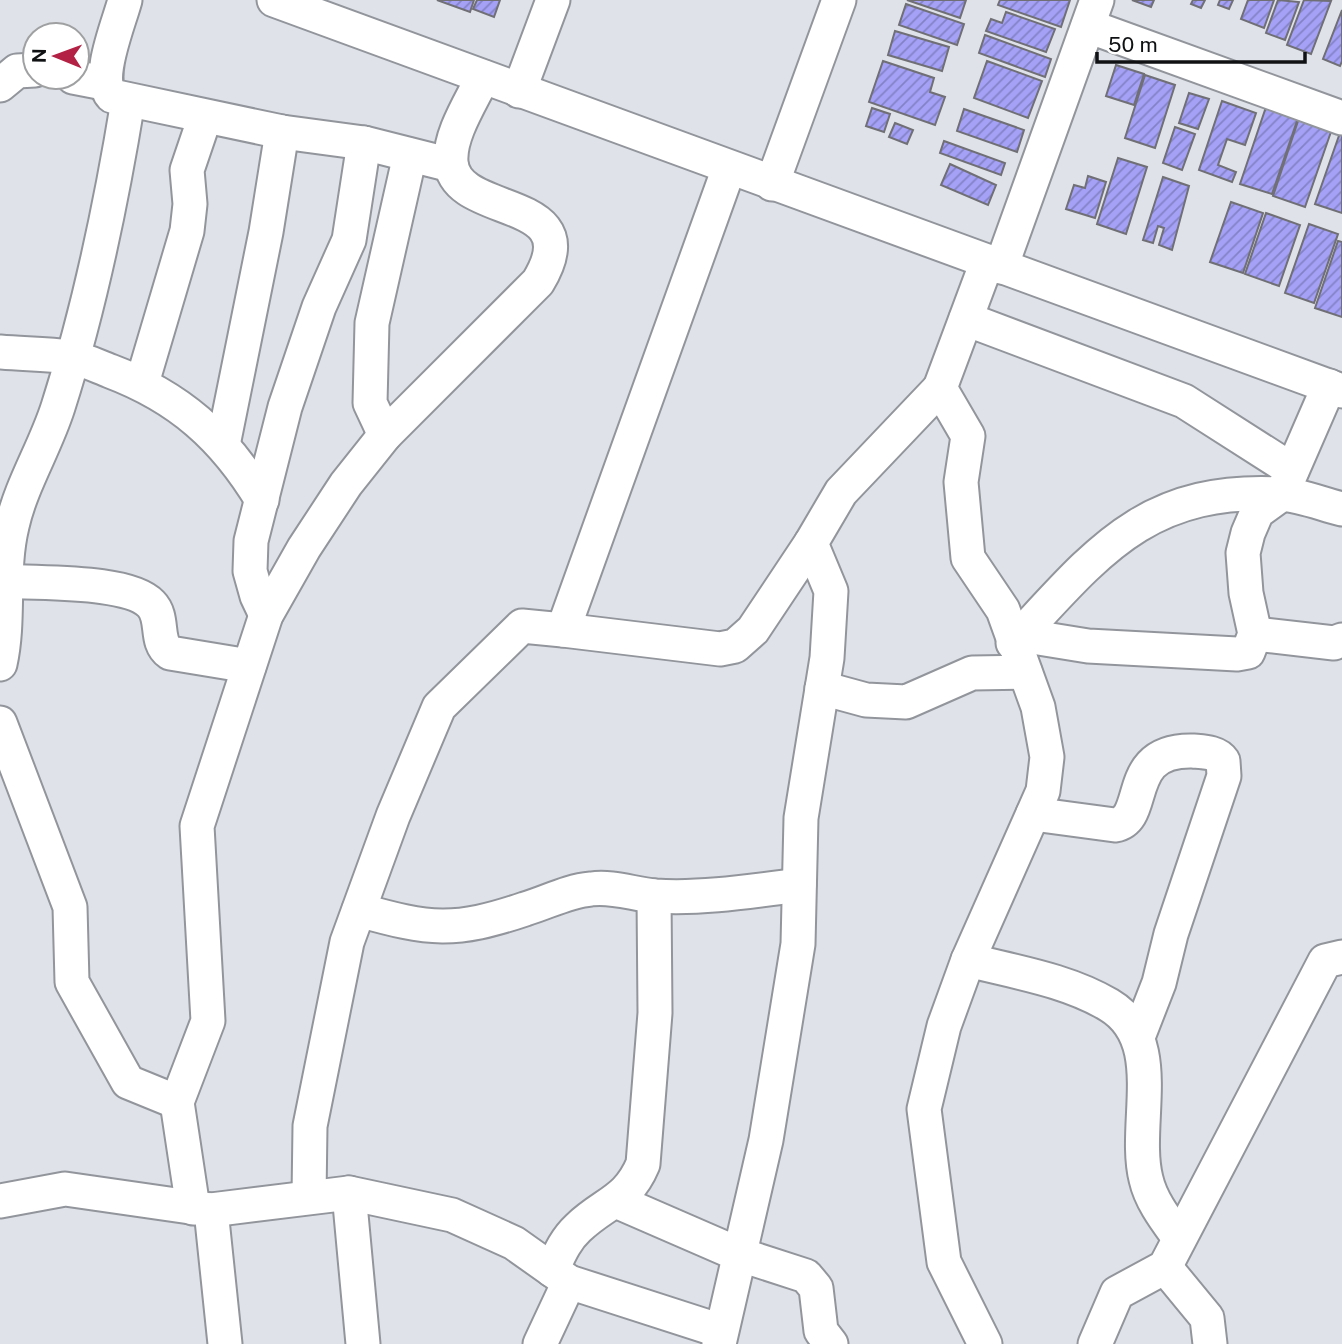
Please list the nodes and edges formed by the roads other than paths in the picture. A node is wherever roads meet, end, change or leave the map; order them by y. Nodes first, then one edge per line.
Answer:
1 (125, 0) edge
2 (274, 0) edge
3 (553, 0) edge
4 (839, 0) edge
5 (1093, 13) edge
6 (21, 71) edge
7 (483, 77) junction
8 (0, 85) edge
9 (102, 87) edge
10 (519, 91) junction
11 (205, 117) junction
12 (1342, 118) edge
13 (282, 132) junction
14 (364, 143) junction
15 (410, 155) junction
16 (451, 165) junction
17 (729, 168) junction
18 (772, 184) junction
19 (994, 265) junction
20 (966, 318) junction
21 (0, 352) edge
22 (72, 357) junction
23 (142, 383) junction
24 (940, 388) junction
25 (1335, 388) edge
26 (385, 435) junction
27 (223, 445) junction
28 (1287, 482) junction
29 (8, 497) edge
30 (262, 500) junction
31 (1342, 509) edge
32 (811, 542) junction
33 (6, 581) junction
34 (267, 615) junction
35 (563, 630) junction
36 (1255, 634) junction
37 (1342, 640) edge
38 (1019, 650) junction
39 (0, 664) edge
40 (250, 666) junction
41 (822, 688) junction
42 (0, 723) edge
43 (1033, 814) junction
44 (799, 885) junction
45 (653, 896) junction
46 (359, 910) junction
47 (1342, 957) edge
48 (968, 960) junction
49 (1138, 1037) junction
50 (177, 1102) junction
51 (349, 1193) junction
52 (309, 1197) junction
53 (0, 1201) edge
54 (616, 1201) junction
55 (202, 1209) junction
56 (1172, 1253) junction
57 (738, 1254) junction
58 (561, 1276) junction
59 (720, 1338) edge
60 (225, 1344) edge
61 (363, 1344) edge
62 (540, 1344) edge
63 (831, 1344) edge
64 (985, 1344) edge
65 (1095, 1344) edge
66 (1210, 1344) edge

1 - 9 street
2 - 7 street
3 - 10 street
4 - 18 street
5 - 12 street
5 - 19 street
6 - 8 street
7 - 10 street
7 - 16 street
9 - 11 street
9 - 22 street
10 - 17 street
11 - 13 street
11 - 23 street
13 - 14 street
13 - 27 street
14 - 15 street
14 - 30 street
15 - 16 street
15 - 26 street
16 - 26 street
17 - 18 street
17 - 35 street
18 - 19 street
19 - 20 street
19 - 25 street
20 - 24 street
20 - 28 street
21 - 22 street
22 - 23 street
22 - 29 street
23 - 27 street
24 - 32 street
24 - 38 street
25 - 28 street
26 - 34 street
27 - 30 street
28 - 31 street
28 - 36 street
28 - 38 street
29 - 33 street
30 - 34 street
32 - 35 street
32 - 41 street
33 - 39 street
33 - 40 street
34 - 40 street
35 - 46 street
36 - 37 street
36 - 38 street
38 - 41 street
38 - 43 street
40 - 50 street
41 - 44 street
42 - 50 street
43 - 48 street
43 - 49 street
44 - 45 street
44 - 57 street
45 - 46 street
45 - 54 street
46 - 52 street
47 - 56 street
48 - 49 street
48 - 64 street
49 - 56 street
50 - 55 street
51 - 52 street
51 - 58 street
51 - 61 street
52 - 55 street
53 - 55 street
54 - 57 street
54 - 58 street
55 - 60 street
56 - 65 street
56 - 66 street
57 - 59 street
57 - 63 street
58 - 59 street
58 - 62 street

